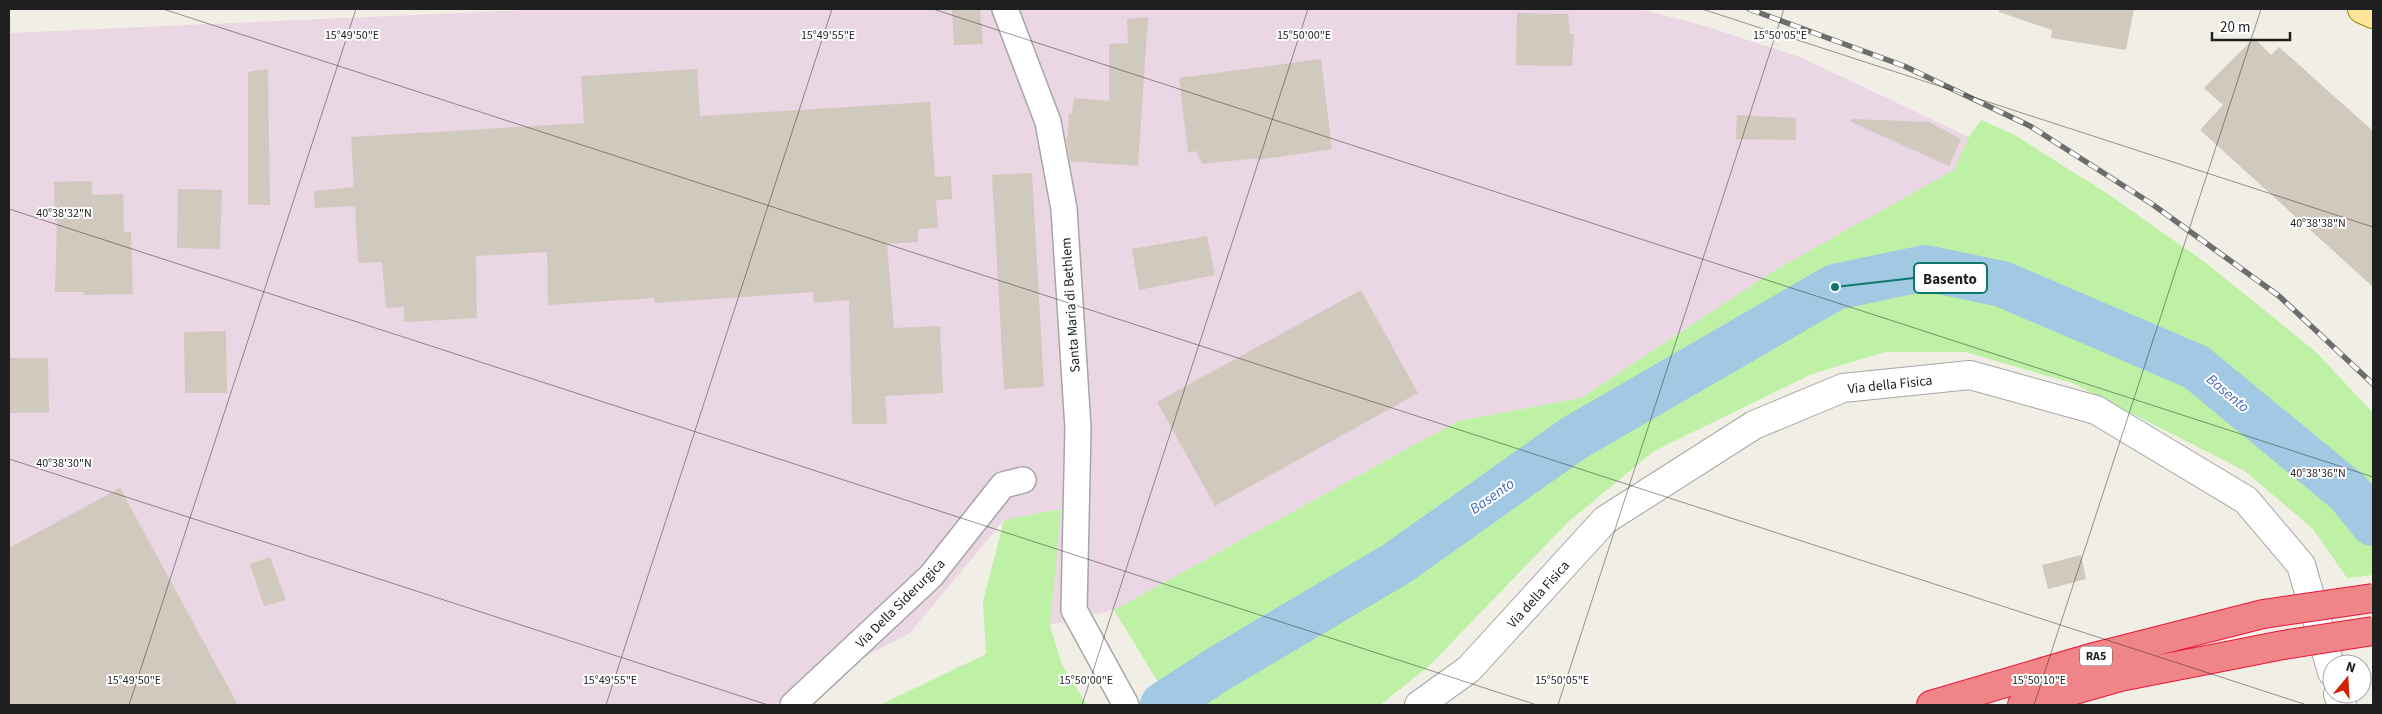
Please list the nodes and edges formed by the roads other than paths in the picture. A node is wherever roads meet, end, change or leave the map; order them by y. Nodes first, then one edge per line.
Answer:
1 (1005, 9) edge
2 (2362, 9) edge
3 (2373, 14) edge
4 (1023, 480) dead end
5 (2373, 598) edge
6 (2373, 631) edge
7 (2327, 654) edge
8 (793, 705) edge
9 (1126, 705) edge
10 (1419, 705) edge
11 (1931, 705) edge
12 (2022, 705) edge

1 - 9 street, Santa Maria di Bethlem
2 - 3 main road
4 - 8 street, Via Della Siderurgica
5 - 11 highway, RA5, bridge
6 - 12 highway, RA5, bridge
7 - 10 street, Via della Fisica

